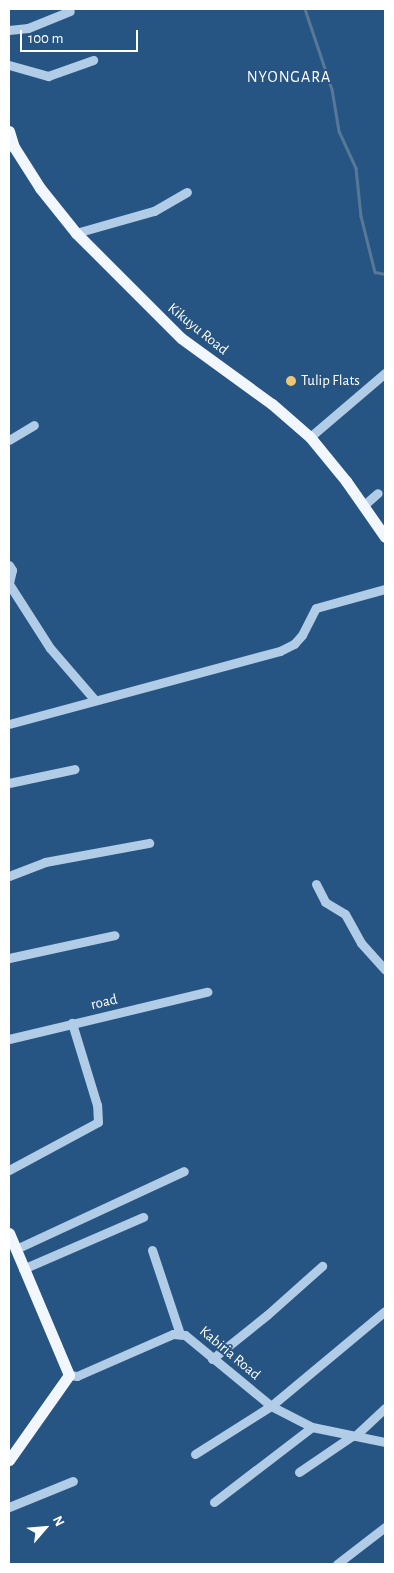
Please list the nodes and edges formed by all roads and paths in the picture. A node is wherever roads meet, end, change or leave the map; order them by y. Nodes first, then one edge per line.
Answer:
1 (70, 12) dead end
2 (9, 30) edge
3 (93, 60) dead end
4 (9, 65) edge
5 (9, 131) edge
6 (11, 149) edge
7 (187, 192) dead end
8 (76, 233) junction
9 (385, 373) edge
10 (34, 425) dead end
11 (310, 437) junction
12 (9, 440) edge
13 (378, 493) dead end
14 (364, 505) junction
15 (385, 535) edge
16 (9, 565) edge
17 (9, 583) edge
18 (385, 589) edge
19 (94, 699) junction
20 (9, 724) edge
21 (75, 769) dead end
22 (9, 783) edge
23 (149, 843) dead end
24 (9, 876) edge
25 (316, 884) dead end
26 (115, 934) dead end
27 (9, 958) edge
28 (385, 970) edge
29 (207, 992) dead end
30 (72, 1023) junction
31 (9, 1039) edge
32 (9, 1170) edge
33 (184, 1171) dead end
34 (144, 1217) dead end
35 (9, 1233) edge
36 (16, 1249) junction
37 (152, 1250) dead end
38 (322, 1266) dead end
39 (23, 1269) junction
40 (385, 1312) edge
41 (180, 1334) junction
42 (212, 1359) junction
43 (69, 1375) junction
44 (271, 1406) junction
45 (385, 1408) edge
46 (312, 1427) junction
47 (353, 1436) junction
48 (385, 1442) edge
49 (196, 1454) dead end
50 (9, 1460) edge
51 (299, 1472) dead end
52 (74, 1481) dead end
53 (214, 1502) dead end
54 (9, 1506) edge
55 (385, 1528) edge
56 (336, 1564) edge

1 - 2 street
3 - 4 street
5 - 6 main road, Kikuyu Road
6 - 8 main road, Kikuyu Road
7 - 8 street
8 - 11 main road, Kikuyu Road
9 - 11 street
10 - 12 street
11 - 14 main road, Kikuyu Road
13 - 14 street
14 - 15 main road, Kikuyu Road
16 - 17 street
17 - 19 street
18 - 19 street
19 - 20 street
21 - 22 street
23 - 24 street
25 - 28 street
26 - 27 street
29 - 30 street, road
30 - 31 street, road
30 - 32 street
33 - 36 street
34 - 39 street
35 - 36 main road
36 - 39 main road
37 - 41 street
38 - 42 street
39 - 43 main road
40 - 44 street
41 - 42 street, Kabiria Road
41 - 43 street, Kabiria Road
42 - 44 street, Kabiria Road
43 - 50 main road
44 - 46 street, Kabiria Road
44 - 49 street
45 - 47 street
46 - 47 street, Kabiria Road
46 - 53 street
47 - 48 street, Kabiria Road
47 - 51 street
52 - 54 street
55 - 56 street

